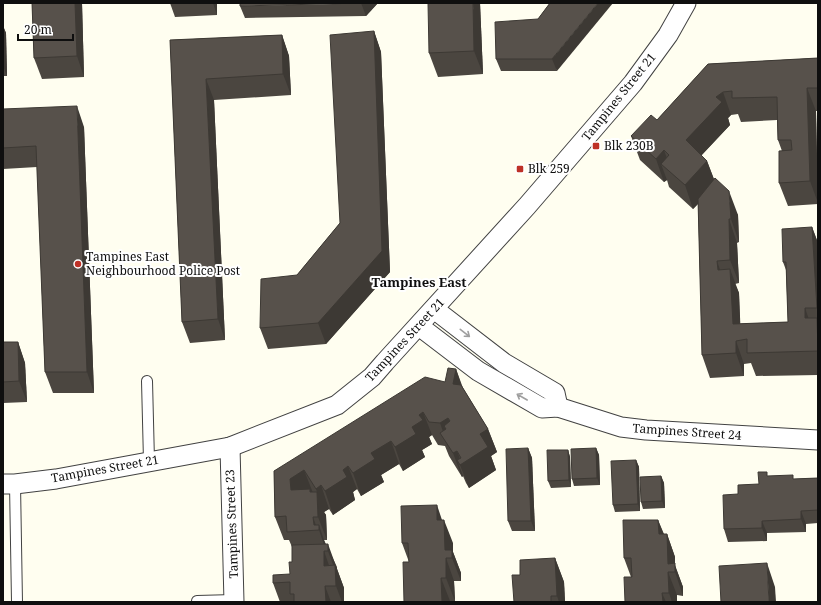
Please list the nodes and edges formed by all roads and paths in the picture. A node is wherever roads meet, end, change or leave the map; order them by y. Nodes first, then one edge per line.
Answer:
1 (686, 3) edge
2 (434, 309) junction
3 (419, 326) junction
4 (147, 381) dead end
5 (558, 407) junction
6 (818, 440) edge
7 (230, 446) junction
8 (149, 461) junction
9 (9, 484) edge
10 (197, 601) edge
11 (234, 601) edge
12 (17, 602) edge

1 - 2 street, Tampines Street 21
2 - 3 street, Tampines Street 21
2 -> 5 street
5 -> 3 street, Tampines Street 24
3 - 7 street, Tampines Street 21
4 - 8 lane
5 - 6 street, Tampines Street 24
7 - 8 street, Tampines Street 21
7 - 11 street, Tampines Street 23
8 - 9 street, Tampines Street 21
9 - 12 lane
10 - 11 lane

